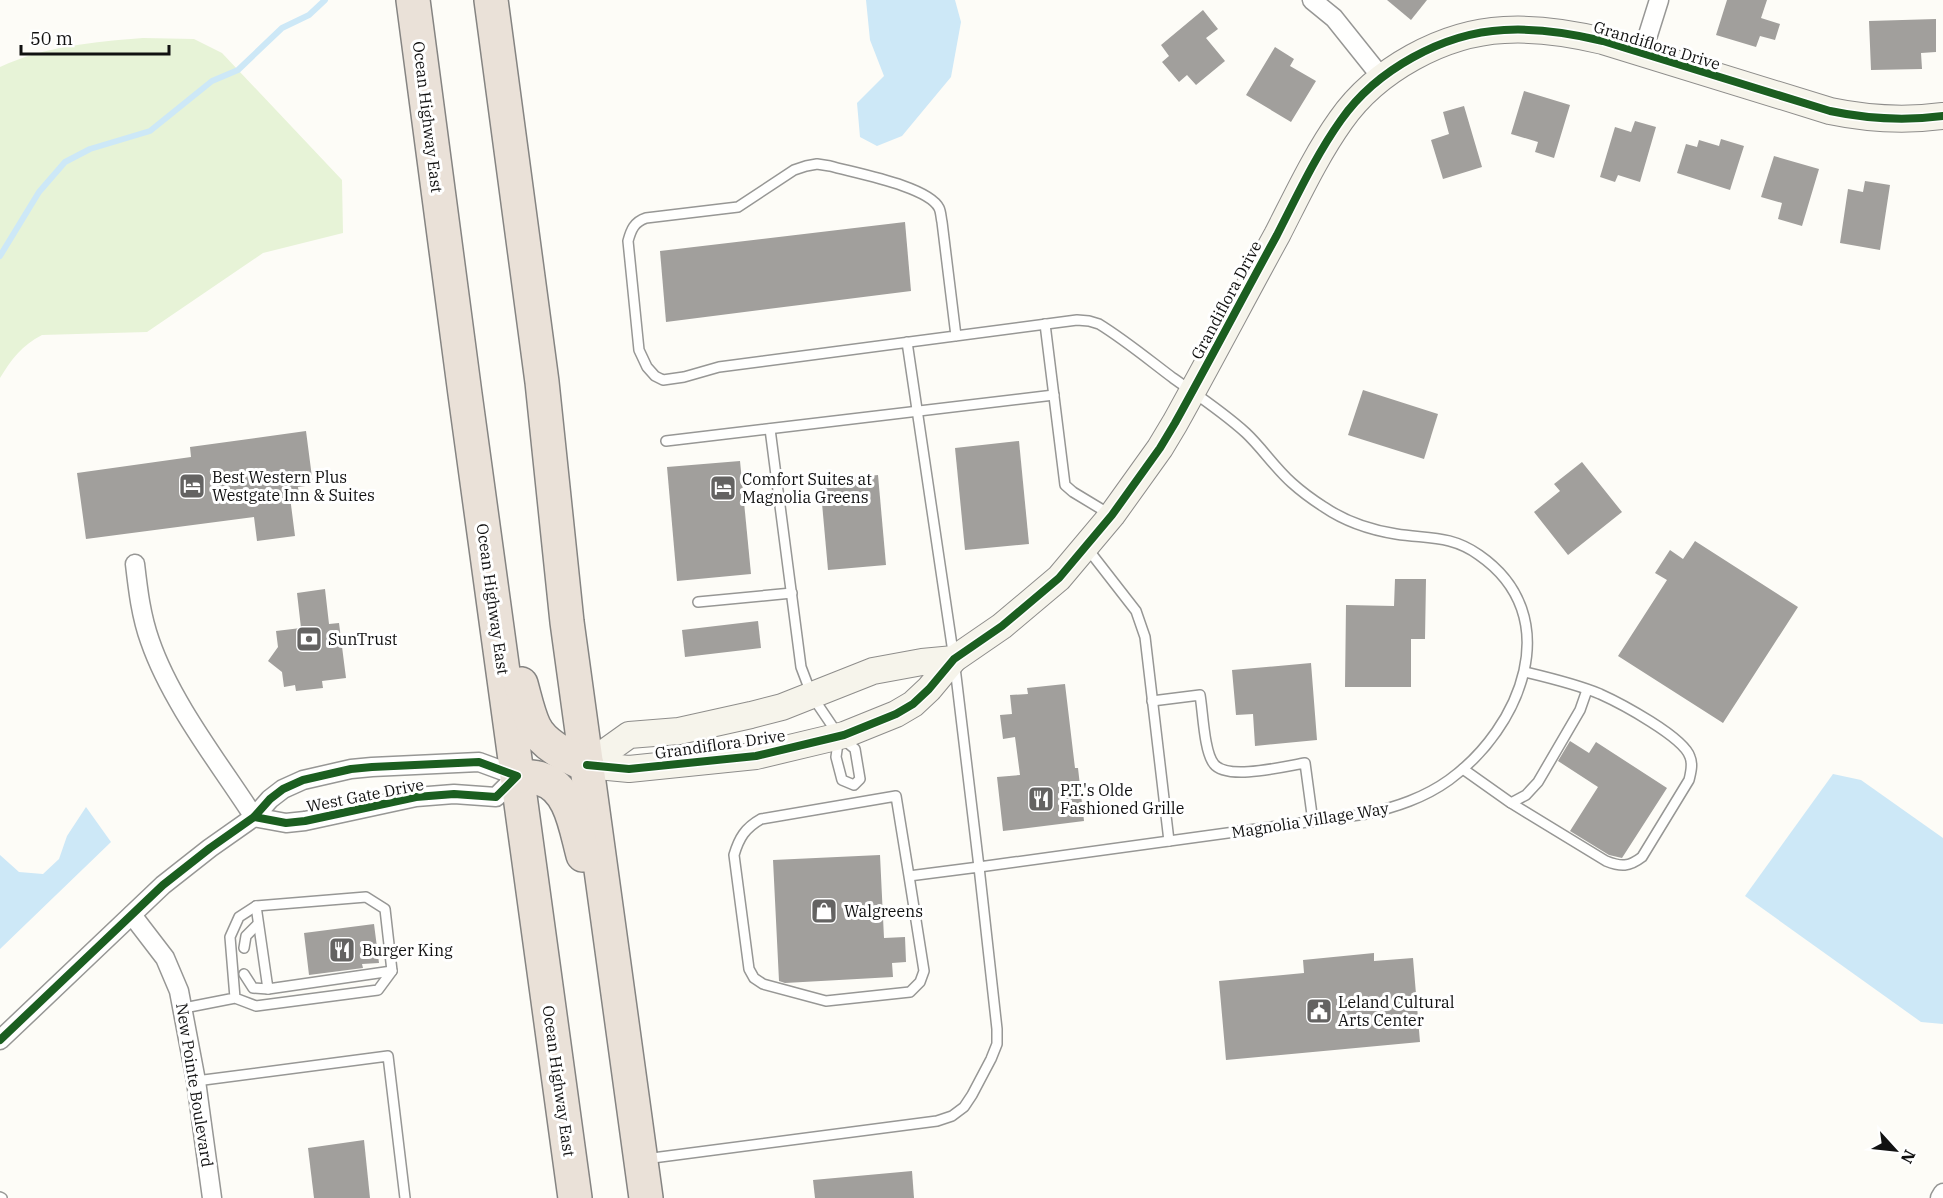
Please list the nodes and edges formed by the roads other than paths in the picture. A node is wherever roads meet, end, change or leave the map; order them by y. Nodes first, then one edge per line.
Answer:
1 (413, 0) edge
2 (491, 0) edge
3 (1312, 0) edge
4 (1659, 0) edge
5 (1642, 54) junction
6 (1382, 78) junction
7 (1943, 116) edge
8 (1045, 324) junction
9 (956, 336) junction
10 (907, 342) junction
11 (1192, 392) junction
12 (1054, 395) junction
13 (917, 412) junction
14 (770, 429) junction
15 (666, 441) dead end
16 (1113, 515) junction
17 (1087, 547) junction
18 (135, 564) dead end
19 (490, 576) junction
20 (792, 593) junction
21 (698, 602) dead end
22 (954, 659) junction
23 (1525, 672) junction
24 (1587, 690) junction
25 (812, 696) junction
26 (1152, 701) junction
27 (839, 736) junction
28 (587, 765) junction
29 (1463, 769) junction
30 (517, 776) junction
31 (854, 785) junction
32 (857, 802) junction
33 (1511, 803) junction
34 (254, 817) junction
35 (1313, 822) junction
36 (1169, 841) junction
37 (979, 867) junction
38 (909, 876) junction
39 (256, 906) junction
40 (132, 915) junction
41 (258, 924) junction
42 (244, 948) dead end
43 (392, 971) junction
44 (244, 974) dead end
45 (616, 978) junction
46 (268, 989) junction
47 (235, 998) junction
48 (184, 1008) junction
49 (0, 1040) edge
50 (196, 1081) junction
51 (641, 1160) junction
52 (1943, 1193) edge
53 (212, 1198) edge
54 (405, 1198) edge
55 (575, 1198) edge
56 (646, 1198) edge
57 (1940, 1198) edge

1 - 19 highway, Ocean Highway East
2 - 28 highway
3 - 6 street
4 - 5 street
5 - 6 street, Grandiflora Drive
5 - 7 street, Grandiflora Drive
6 - 11 street, Grandiflora Drive
8 - 9 lane, Magnolia Village Way
8 - 11 lane, Magnolia Village Way
8 - 12 lane
9 - 10 lane, Magnolia Village Way
9 - 10 lane, Magnolia Village Way
10 - 13 lane
11 - 16 street, Grandiflora Drive
11 - 23 lane, Magnolia Village Way
12 - 13 lane
12 - 16 lane
13 - 14 lane
13 - 22 lane
14 - 15 lane
14 - 20 lane
16 - 17 street, Grandiflora Drive
17 - 22 street, Grandiflora Drive
17 - 26 lane
18 - 34 street
19 - 28 highway
19 - 30 highway, Ocean Highway East
20 - 21 lane
20 - 25 lane
22 - 25 street, Grandiflora Drive
22 - 27 street, Grandiflora Drive
22 - 37 lane
23 - 24 lane
23 - 29 lane, Magnolia Village Way
24 - 33 lane
24 - 33 lane
25 - 27 lane
25 - 28 street, Grandiflora Drive
26 - 35 lane
26 - 36 lane
27 - 28 street, Grandiflora Drive
27 - 31 lane
27 - 31 lane
28 - 45 highway
29 - 33 lane
29 - 35 lane, Magnolia Village Way
30 - 34 street, West Gate Drive
30 - 34 street, West Gate Drive
30 - 45 highway
30 - 55 highway, Ocean Highway East
31 - 32 lane
32 - 38 lane
32 - 38 lane
34 - 40 street, West Gate Drive
35 - 36 lane, Magnolia Village Way
36 - 37 lane, Magnolia Village Way
37 - 38 lane, Magnolia Village Way
37 - 51 lane
39 - 41 lane
39 - 43 lane
39 - 47 lane
40 - 48 street, New Pointe Boulevard
40 - 49 street, West Gate Drive
41 - 42 lane
41 - 46 lane
43 - 46 lane
43 - 47 lane
44 - 46 lane
45 - 51 highway
47 - 48 lane
48 - 50 street, New Pointe Boulevard
50 - 53 street, New Pointe Boulevard
50 - 54 lane
51 - 56 highway
52 - 57 street

